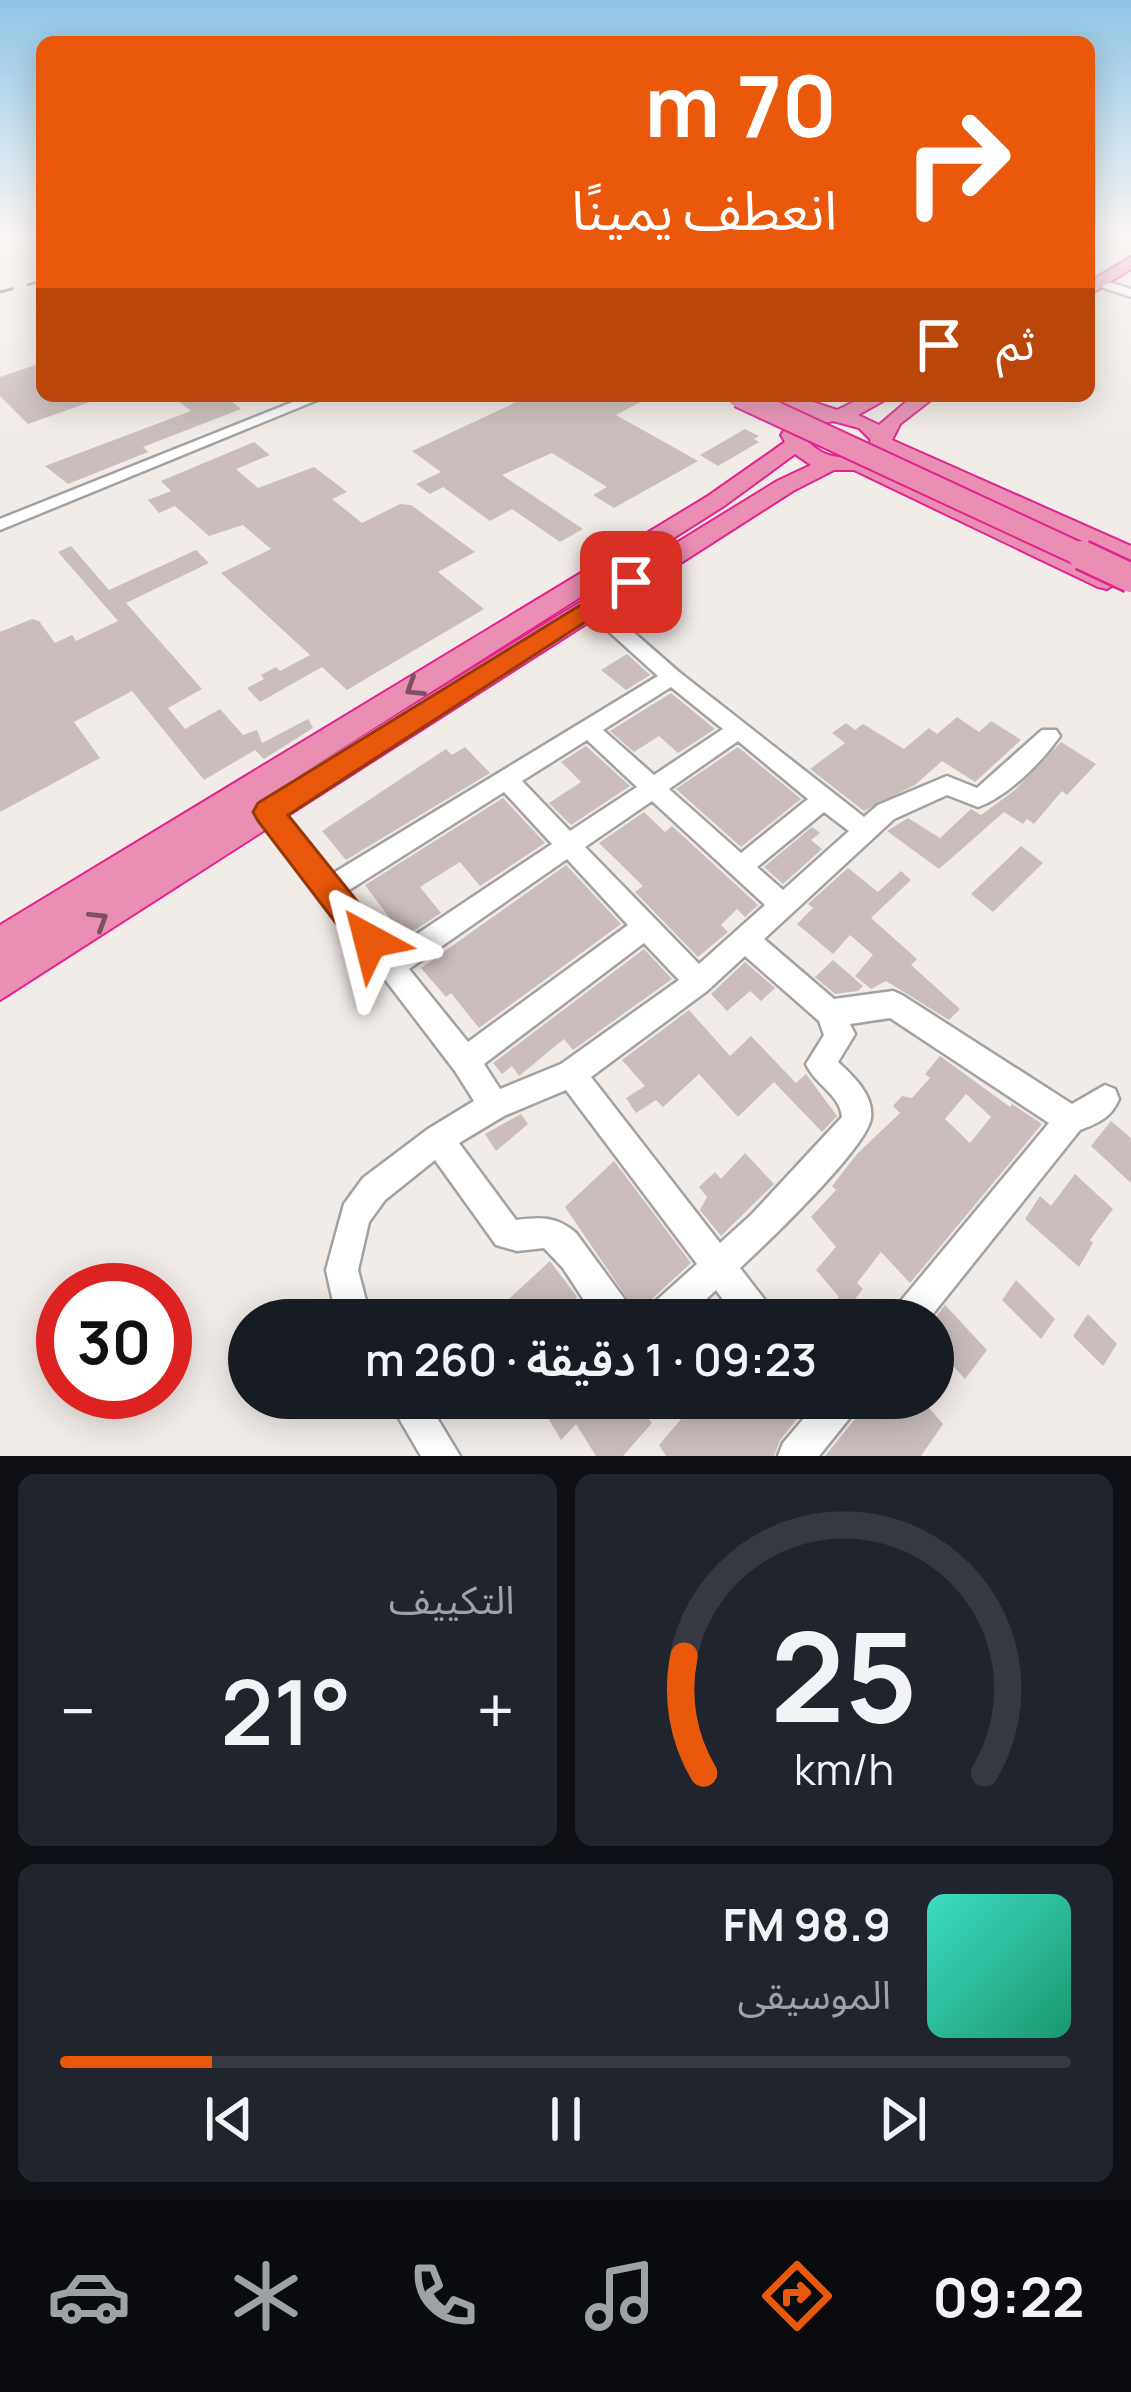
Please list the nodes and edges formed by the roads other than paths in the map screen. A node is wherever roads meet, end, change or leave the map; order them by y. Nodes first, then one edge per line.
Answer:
1 (305, 402) edge
2 (729, 402) edge
3 (752, 402) edge
4 (778, 402) edge
5 (793, 402) edge
6 (867, 402) edge
7 (918, 402) edge
8 (833, 416) junction
9 (794, 440) junction
10 (882, 441) junction
11 (845, 463) junction
12 (0, 525) edge
13 (1131, 559) edge
14 (1131, 578) edge
15 (1131, 592) edge
16 (592, 606) junction
17 (671, 677) junction
18 (587, 728) junction
19 (738, 730) junction
20 (1049, 736) dead end
21 (506, 779) junction
22 (650, 789) junction
23 (825, 798) junction
24 (268, 812) junction
25 (866, 832) junction
26 (571, 845) junction
27 (739, 868) junction
28 (329, 889) junction
29 (782, 905) junction
30 (647, 926) junction
31 (746, 939) junction
32 (0, 945) edge
33 (390, 968) junction
34 (0, 982) edge
35 (698, 982) junction
36 (834, 1012) junction
37 (465, 1061) junction
38 (571, 1074) junction
39 (1105, 1099) dead end
40 (494, 1106) junction
41 (1070, 1120) junction
42 (438, 1139) junction
43 (722, 1267) junction
44 (349, 1299) edge
45 (605, 1299) edge
46 (685, 1299) edge
47 (744, 1299) edge
48 (925, 1299) edge
49 (418, 1419) edge
50 (819, 1419) edge
51 (442, 1456) edge
52 (796, 1456) edge

1 - 12 street
2 - 9 highway
3 - 14 highway, bridge
4 - 13 highway
5 - 8 highway
6 - 8 highway
7 - 10 highway
8 - 9 highway
8 - 10 highway
9 - 11 highway
9 -> 32 highway
10 - 11 highway
10 - 13 highway
11 - 15 highway
11 - 16 highway
16 - 17 street
16 - 24 highway
17 - 18 street
17 - 19 street
18 - 21 street
18 - 22 street
19 - 22 street
19 - 23 street
20 - 25 street
21 - 26 street
21 - 28 street
22 - 26 street
22 - 27 street
23 - 25 street
23 - 27 street
24 - 28 street
34 -> 24 highway
25 - 29 street
26 - 30 street
26 - 33 street
27 - 29 street
28 - 33 street
29 - 31 street
30 - 35 street
30 - 37 street
31 - 35 street
31 - 36 street
33 - 37 street
35 - 38 street
36 - 41 street
36 - 43 street
37 - 40 street
38 - 40 street
38 - 43 street
39 - 41 street
40 - 42 street
41 - 48 street
42 - 44 street
42 - 45 street
43 - 46 street
43 - 47 street
49 - 51 street
50 - 52 street

